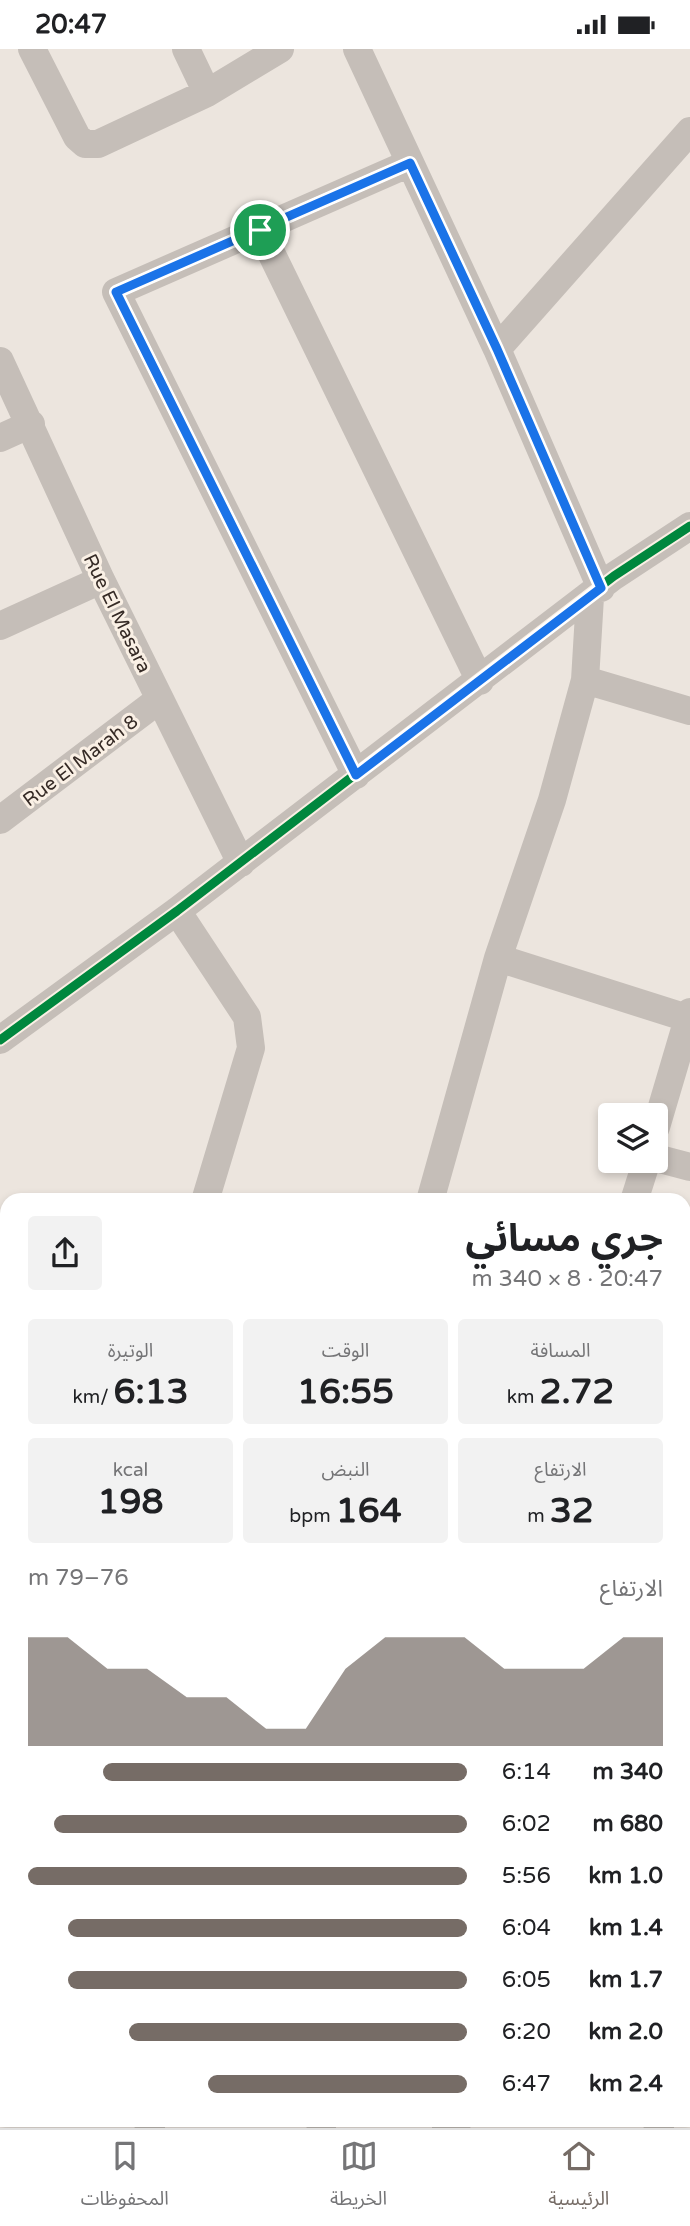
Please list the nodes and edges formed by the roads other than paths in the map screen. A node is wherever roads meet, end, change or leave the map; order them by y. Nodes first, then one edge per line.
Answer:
1 (32, 49) edge
2 (186, 49) edge
3 (280, 49) edge
4 (357, 49) edge
5 (207, 93) junction
6 (690, 131) edge
7 (410, 163) junction
8 (260, 230) junction
9 (497, 349) junction
10 (0, 361) edge
11 (32, 424) junction
12 (0, 438) edge
13 (690, 526) edge
14 (678, 545) edge
15 (101, 580) junction
16 (595, 592) junction
17 (0, 626) edge
18 (585, 680) junction
19 (480, 681) junction
20 (160, 699) junction
21 (690, 711) edge
22 (356, 775) junction
23 (0, 820) edge
24 (241, 863) junction
25 (177, 911) junction
26 (498, 958) junction
27 (689, 1017) edge
28 (0, 1039) edge
29 (663, 1103) edge
30 (668, 1161) edge
31 (690, 1167) edge
32 (643, 1173) edge
33 (208, 1193) edge
34 (432, 1193) edge
35 (637, 1193) edge

1 - 5 street
2 - 5 street
3 - 5 street
4 - 7 street
6 - 9 street
7 - 8 street
7 - 9 street
8 - 19 street
8 - 22 street
9 - 16 street
10 - 11 street, Rue El Masara
11 - 12 street
11 - 15 street, Rue El Masara
13 - 14 street
14 - 16 street
15 - 17 street
15 - 20 street, Rue El Masara
16 - 18 street
16 - 19 street
18 - 21 street
18 - 26 street
19 - 22 street
20 - 23 street, Rue El Marah 8
20 - 24 street, Rue El Masara
22 - 24 street
24 - 25 street
25 - 28 street
25 - 33 street
26 - 27 street
26 - 34 street
27 - 29 street
30 - 31 street
32 - 35 street

